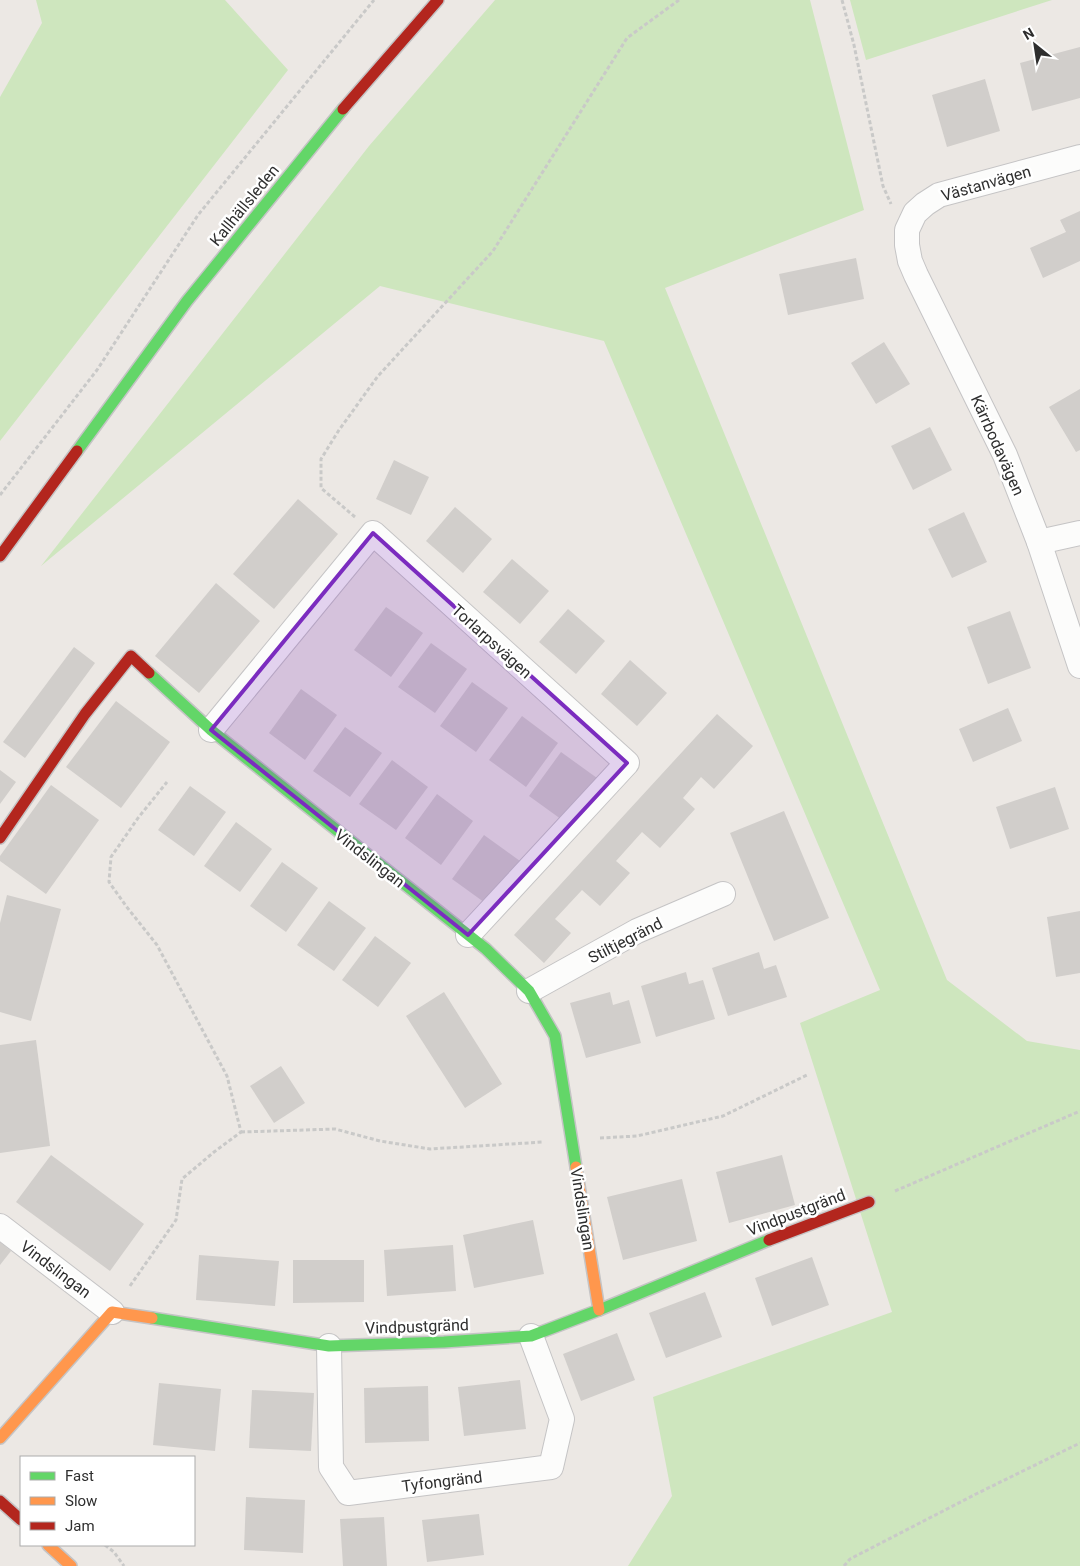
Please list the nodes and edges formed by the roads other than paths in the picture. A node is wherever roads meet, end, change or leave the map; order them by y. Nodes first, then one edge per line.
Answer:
1 (438, 0) edge
2 (1080, 156) edge
3 (907, 230) joint
4 (86, 438) junction
5 (1080, 532) edge
6 (0, 541) edge
7 (1038, 542) junction
8 (0, 556) edge
9 (1080, 666) edge
10 (212, 730) junction
11 (0, 838) edge
12 (722, 894) dead end
13 (468, 935) junction
14 (529, 991) junction
15 (869, 1202) road end
16 (0, 1226) edge
17 (599, 1310) junction
18 (112, 1312) junction
19 (531, 1336) junction
20 (329, 1346) junction
21 (0, 1438) edge
22 (0, 1501) edge
23 (20, 1519) edge
24 (49, 1546) edge
25 (71, 1566) edge

1 - 4 street, Kallhällsleden
2 - 3 street, Västanvägen
3 - 7 street, Kärrbodavägen
4 - 6 street, Kallhällsleden
4 - 8 street, Kallhällsleden
5 - 7 street
7 - 9 street, Kärrbodavägen
10 - 11 street, Vindslingan
10 - 13 street, Vindslingan
10 - 13 street, Torlarpsvägen
12 - 14 street, Stiltjegränd
13 - 14 street, Vindslingan
14 - 17 street, Vindslingan
15 - 17 street, Vindpustgränd
16 - 18 street, Vindslingan
17 - 19 street, Vindpustgränd
18 - 20 street, Vindpustgränd
18 - 21 street
19 - 20 street, Vindpustgränd
19 - 20 street, Tyfongränd
22 - 23 street
24 - 25 street

